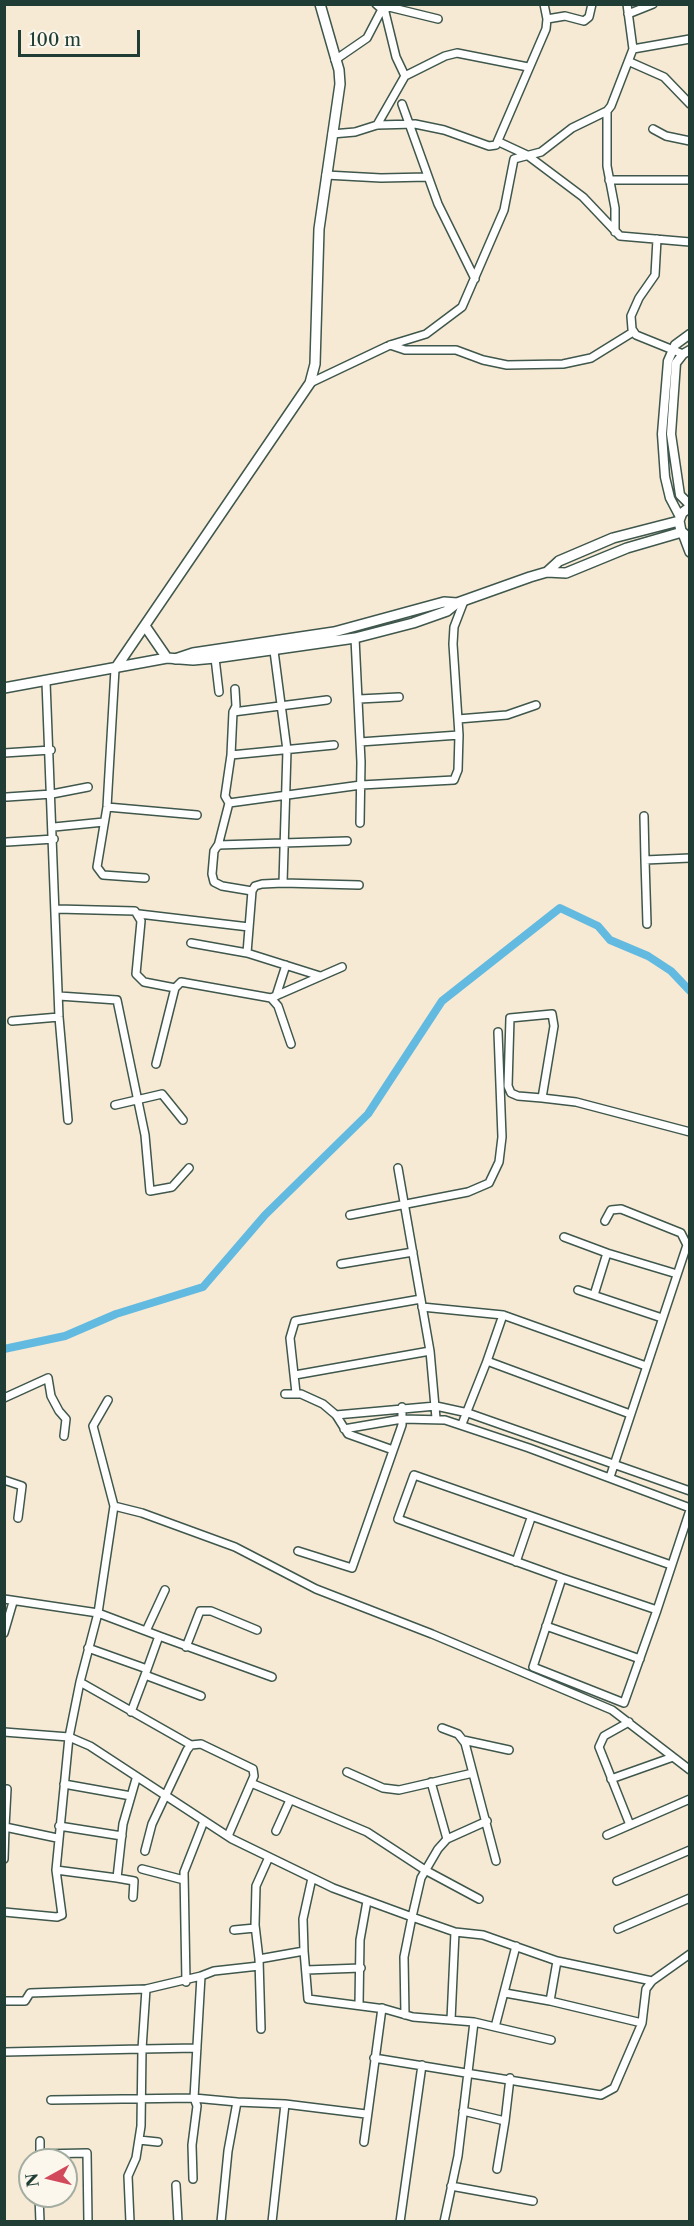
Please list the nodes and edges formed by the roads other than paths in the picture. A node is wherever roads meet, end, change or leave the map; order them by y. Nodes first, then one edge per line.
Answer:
1 (320, 4) edge
2 (376, 4) edge
3 (544, 4) edge
4 (592, 4) edge
5 (627, 4) edge
6 (653, 4) edge
7 (389, 7) edge
8 (628, 14) junction
9 (438, 19) dead end
10 (547, 19) junction
11 (690, 39) edge
12 (633, 49) junction
13 (335, 60) junction
14 (630, 62) junction
15 (528, 68) junction
16 (405, 76) junction
17 (402, 104) dead end
18 (690, 104) edge
19 (607, 111) junction
20 (411, 124) junction
21 (377, 125) junction
22 (653, 129) dead end
23 (332, 134) junction
24 (690, 141) edge
25 (499, 142) junction
26 (526, 155) junction
27 (326, 175) junction
28 (428, 177) junction
29 (609, 180) junction
30 (690, 180) edge
31 (615, 232) junction
32 (657, 239) junction
33 (690, 242) edge
34 (475, 279) junction
35 (690, 334) edge
36 (637, 335) junction
37 (390, 345) junction
38 (673, 349) junction
39 (686, 352) edge
40 (310, 383) junction
41 (690, 506) edge
42 (679, 519) junction
43 (685, 536) edge
44 (690, 552) edge
45 (547, 572) junction
46 (460, 602) junction
47 (145, 626) junction
48 (355, 638) junction
49 (274, 651) junction
50 (171, 658) junction
51 (215, 658) junction
52 (115, 669) junction
53 (46, 682) junction
54 (4, 688) edge
55 (235, 689) dead end
56 (219, 692) dead end
57 (399, 697) dead end
58 (359, 699) junction
59 (327, 700) dead end
60 (282, 704) junction
61 (536, 705) dead end
62 (233, 712) junction
63 (458, 719) junction
64 (459, 735) junction
65 (360, 742) junction
66 (334, 745) dead end
67 (51, 750) junction
68 (287, 750) junction
69 (4, 753) edge
70 (231, 755) junction
71 (361, 785) junction
72 (88, 787) dead end
73 (52, 794) junction
74 (285, 796) junction
75 (7, 797) dead end
76 (229, 803) junction
77 (107, 807) junction
78 (197, 815) dead end
79 (644, 816) dead end
80 (104, 822) junction
81 (360, 823) dead end
82 (54, 827) junction
83 (54, 839) junction
84 (347, 841) dead end
85 (8, 843) dead end
86 (284, 844) junction
87 (218, 846) junction
88 (690, 858) edge
89 (645, 860) junction
90 (145, 878) dead end
91 (283, 883) junction
92 (359, 885) dead end
93 (252, 891) junction
94 (57, 909) junction
95 (139, 914) junction
96 (647, 924) dead end
97 (249, 927) junction
98 (191, 943) dead end
99 (247, 953) junction
100 (286, 965) junction
101 (342, 967) dead end
102 (320, 976) junction
103 (176, 988) junction
104 (59, 996) junction
105 (273, 997) junction
106 (59, 1017) junction
107 (12, 1021) dead end
108 (498, 1032) dead end
109 (291, 1044) dead end
110 (156, 1064) dead end
111 (138, 1098) junction
112 (542, 1098) junction
113 (115, 1105) dead end
114 (68, 1120) dead end
115 (183, 1120) dead end
116 (690, 1132) edge
117 (189, 1168) dead end
118 (398, 1168) dead end
119 (404, 1203) junction
120 (350, 1215) dead end
121 (604, 1221) dead end
122 (564, 1237) dead end
123 (412, 1252) junction
124 (607, 1253) junction
125 (340, 1264) dead end
126 (677, 1274) junction
127 (578, 1290) dead end
128 (594, 1295) junction
129 (421, 1299) junction
130 (422, 1307) junction
131 (503, 1315) junction
132 (662, 1318) junction
133 (430, 1351) junction
134 (487, 1361) junction
135 (646, 1366) junction
136 (295, 1375) junction
137 (4, 1392) edge
138 (17, 1392) junction
139 (296, 1393) junction
140 (285, 1394) dead end
141 (4, 1398) edge
142 (108, 1400) dead end
143 (436, 1406) junction
144 (402, 1407) junction
145 (468, 1413) junction
146 (630, 1414) junction
147 (336, 1415) junction
148 (436, 1418) junction
149 (402, 1419) junction
150 (462, 1425) junction
151 (344, 1429) junction
152 (64, 1436) dead end
153 (393, 1450) junction
154 (614, 1464) junction
155 (610, 1477) junction
156 (4, 1480) edge
157 (690, 1491) edge
158 (114, 1506) junction
159 (690, 1509) edge
160 (18, 1518) dead end
161 (531, 1518) junction
162 (298, 1551) dead end
163 (516, 1562) junction
164 (671, 1565) junction
165 (562, 1578) junction
166 (165, 1590) dead end
167 (4, 1599) edge
168 (13, 1602) junction
169 (657, 1610) junction
170 (98, 1613) junction
171 (546, 1626) junction
172 (257, 1630) dead end
173 (146, 1631) junction
174 (4, 1633) edge
175 (159, 1636) junction
176 (186, 1647) junction
177 (88, 1648) junction
178 (640, 1659) junction
179 (146, 1672) junction
180 (272, 1677) dead end
181 (80, 1682) junction
182 (201, 1696) dead end
183 (131, 1712) junction
184 (629, 1722) junction
185 (441, 1728) dead end
186 (4, 1732) edge
187 (69, 1737) junction
188 (463, 1740) junction
189 (191, 1745) junction
190 (509, 1750) dead end
191 (673, 1756) junction
192 (690, 1770) edge
193 (347, 1772) dead end
194 (473, 1773) junction
195 (136, 1779) junction
196 (611, 1779) junction
197 (431, 1782) junction
198 (251, 1784) junction
199 (64, 1785) junction
200 (7, 1789) dead end
201 (131, 1796) junction
202 (164, 1796) junction
203 (690, 1799) edge
204 (290, 1800) junction
205 (204, 1821) junction
206 (487, 1821) junction
207 (630, 1825) junction
208 (59, 1826) junction
209 (5, 1827) edge
210 (276, 1831) dead end
211 (607, 1835) dead end
212 (122, 1836) junction
213 (228, 1836) junction
214 (57, 1838) junction
215 (447, 1839) junction
216 (690, 1850) edge
217 (145, 1851) dead end
218 (269, 1857) junction
219 (4, 1858) edge
220 (496, 1861) dead end
221 (142, 1869) dead end
222 (56, 1870) junction
223 (425, 1870) junction
224 (117, 1878) junction
225 (312, 1878) junction
226 (184, 1880) junction
227 (617, 1881) dead end
228 (133, 1897) dead end
229 (690, 1898) edge
230 (479, 1899) dead end
231 (367, 1900) junction
232 (4, 1912) edge
233 (412, 1917) junction
234 (255, 1928) junction
235 (618, 1929) dead end
236 (234, 1930) dead end
237 (455, 1932) junction
238 (516, 1946) junction
239 (304, 1952) junction
240 (690, 1953) edge
241 (557, 1961) junction
242 (259, 1962) junction
243 (361, 1968) junction
244 (306, 1970) junction
245 (201, 1976) junction
246 (652, 1981) junction
247 (186, 1982) junction
248 (146, 1989) junction
249 (505, 1993) junction
250 (4, 2001) edge
251 (550, 2001) junction
252 (359, 2005) junction
253 (382, 2008) junction
254 (405, 2015) junction
255 (451, 2020) junction
256 (474, 2022) junction
257 (642, 2023) junction
258 (495, 2027) junction
259 (261, 2029) dead end
260 (551, 2040) dead end
261 (197, 2048) junction
262 (142, 2049) junction
263 (4, 2052) edge
264 (374, 2058) junction
265 (422, 2065) junction
266 (467, 2071) junction
267 (510, 2078) junction
268 (194, 2098) junction
269 (142, 2099) junction
270 (51, 2100) dead end
271 (237, 2102) junction
272 (285, 2104) junction
273 (463, 2111) junction
274 (366, 2114) junction
275 (505, 2121) junction
276 (139, 2140) junction
277 (40, 2141) dead end
278 (158, 2142) dead end
279 (364, 2142) dead end
280 (40, 2148) edge
281 (78, 2154) edge
282 (497, 2169) dead end
283 (193, 2179) dead end
284 (176, 2185) dead end
285 (451, 2186) junction
286 (532, 2200) dead end
287 (88, 2222) edge
288 (130, 2222) edge
289 (178, 2222) edge
290 (221, 2222) edge
291 (272, 2222) edge
292 (400, 2222) edge
293 (444, 2222) edge

1 - 13 main road
2 - 7 street
3 - 10 street
4 - 10 street
5 - 8 street
6 - 8 street
7 - 9 street
7 - 13 street
7 - 16 street
8 - 12 street
10 - 15 street
11 - 12 street
12 - 14 street
13 - 23 main road
14 - 18 street
14 - 19 street
15 - 16 street
15 - 25 street
16 - 21 street
17 - 20 street
19 - 26 street
19 - 29 street
20 - 21 street
20 - 25 street
20 - 28 street
21 - 23 street
22 - 24 street
23 - 27 main road
25 - 26 street
26 - 31 street
26 - 34 street
27 - 28 street
27 - 40 main road
28 - 34 street
29 - 30 street
29 - 31 street
31 - 32 street
32 - 33 street
32 - 36 street
34 - 37 street
35 - 38 street
36 - 37 street
36 - 38 street
37 - 40 street
38 - 39 street
38 - 42 street
39 - 41 street
40 - 47 main road
41 - 42 main road
42 - 43 main road
42 - 45 main road
43 - 44 main road
43 - 45 main road
45 - 46 main road
46 - 48 main road
46 - 50 main road
46 - 63 street
47 - 50 main road
47 - 52 main road
48 - 49 main road
48 - 58 street
49 - 51 main road
49 - 60 street
50 - 51 main road
50 - 52 main road
51 - 56 street
52 - 53 main road
52 - 77 street
53 - 54 main road
53 - 67 street
55 - 62 street
57 - 58 street
58 - 65 street
59 - 60 street
60 - 62 street
60 - 68 street
61 - 63 street
62 - 70 street
63 - 64 street
64 - 65 street
64 - 71 street
65 - 71 street
66 - 68 street
67 - 69 street
67 - 73 street
68 - 70 street
68 - 74 street
70 - 76 street
71 - 74 street
71 - 81 street
72 - 73 street
73 - 75 street
73 - 82 street
74 - 76 street
74 - 86 street
76 - 87 street
77 - 78 street
77 - 80 street
79 - 89 street
80 - 82 street
80 - 90 street
82 - 83 street
83 - 85 street
83 - 94 street
84 - 86 street
86 - 87 street
86 - 91 street
87 - 93 street
88 - 89 street
89 - 96 street
91 - 92 street
91 - 93 street
93 - 97 street
94 - 95 street
94 - 104 street
95 - 97 street
95 - 103 street
97 - 99 street
98 - 99 street
99 - 100 street
100 - 102 street
100 - 105 street
101 - 102 street
102 - 105 street
103 - 105 street
103 - 110 street
104 - 106 street
104 - 111 street
105 - 109 street
106 - 107 street
106 - 114 street
108 - 119 street
111 - 113 street
111 - 115 street
111 - 117 street
112 - 112 street
112 - 116 street
118 - 119 street
119 - 120 street
119 - 123 street
121 - 126 street
122 - 124 street
123 - 125 street
123 - 129 street
124 - 126 street
124 - 128 street
126 - 132 street
127 - 128 street
128 - 132 street
129 - 130 street
129 - 136 street
130 - 131 street
130 - 133 street
131 - 134 street
131 - 135 street
132 - 135 street
133 - 136 street
133 - 143 street
134 - 145 street
134 - 146 street
135 - 146 street
136 - 139 street
137 - 138 street
138 - 141 street
138 - 152 street
139 - 140 street
139 - 147 street
142 - 158 street
143 - 144 street
143 - 145 street
143 - 148 street
144 - 147 street
144 - 149 street
145 - 150 street
145 - 154 street
146 - 154 street
147 - 151 street
148 - 149 street
148 - 150 street
149 - 151 street
149 - 153 street
150 - 155 street
151 - 153 street
153 - 162 street
154 - 155 street
154 - 157 street
155 - 159 street
156 - 160 street
158 - 170 street
158 - 184 street
159 - 164 street
161 - 163 street
161 - 163 street
161 - 164 street
163 - 165 street
164 - 169 street
165 - 169 street
165 - 171 street
166 - 173 street
167 - 168 street
168 - 170 street
168 - 174 street
169 - 178 street
170 - 173 street
170 - 177 street
171 - 178 street
171 - 178 street
172 - 176 street
173 - 175 street
175 - 176 street
175 - 179 street
176 - 180 street
177 - 179 street
177 - 181 street
179 - 182 street
179 - 183 street
181 - 183 street
181 - 187 street
183 - 189 street
184 - 191 street
184 - 196 street
185 - 188 street
186 - 187 street
187 - 195 street
187 - 199 street
188 - 190 street
188 - 194 street
189 - 198 street
189 - 202 street
191 - 192 street
191 - 196 street
193 - 197 street
194 - 197 street
194 - 206 street
195 - 201 street
195 - 202 street
196 - 207 street
197 - 215 street
198 - 204 street
198 - 213 street
199 - 201 street
199 - 208 street
200 - 209 street
201 - 212 street
202 - 205 street
202 - 217 street
203 - 207 street
204 - 210 street
204 - 223 street
205 - 213 street
205 - 226 street
206 - 215 street
206 - 220 street
207 - 211 street
208 - 212 street
208 - 214 street
209 - 214 street
209 - 219 street
212 - 224 street
213 - 218 street
214 - 222 street
215 - 223 street
216 - 227 street
218 - 225 street
218 - 234 street
221 - 226 street
222 - 224 street
222 - 232 street
223 - 230 street
223 - 233 street
224 - 228 street
225 - 231 street
225 - 239 street
226 - 247 street
229 - 235 street
231 - 233 street
231 - 243 street
233 - 237 street
233 - 254 street
234 - 236 street
234 - 242 street
237 - 238 street
237 - 255 street
238 - 241 street
238 - 249 street
239 - 242 street
239 - 244 street
240 - 246 street
241 - 246 street
241 - 251 street
242 - 245 street
242 - 259 street
243 - 244 street
243 - 252 street
244 - 252 street
245 - 247 street
245 - 261 street
246 - 257 street
247 - 248 street
248 - 250 street
248 - 262 street
249 - 251 street
249 - 258 street
251 - 257 street
252 - 253 street
253 - 254 street
253 - 264 street
254 - 255 street
255 - 256 street
256 - 258 street
256 - 266 street
257 - 267 street
258 - 260 street
261 - 262 street
261 - 268 street
262 - 263 street
262 - 269 street
264 - 265 street
264 - 274 street
265 - 266 street
265 - 292 street
266 - 267 street
266 - 273 street
267 - 275 street
268 - 269 street
268 - 271 street
268 - 283 street
269 - 270 street
269 - 276 street
271 - 272 street
271 - 290 street
272 - 274 street
272 - 291 street
273 - 275 street
273 - 285 street
274 - 279 street
275 - 282 street
276 - 278 street
276 - 288 street
277 - 280 street
281 - 287 street
284 - 289 street
285 - 286 street
285 - 293 street

